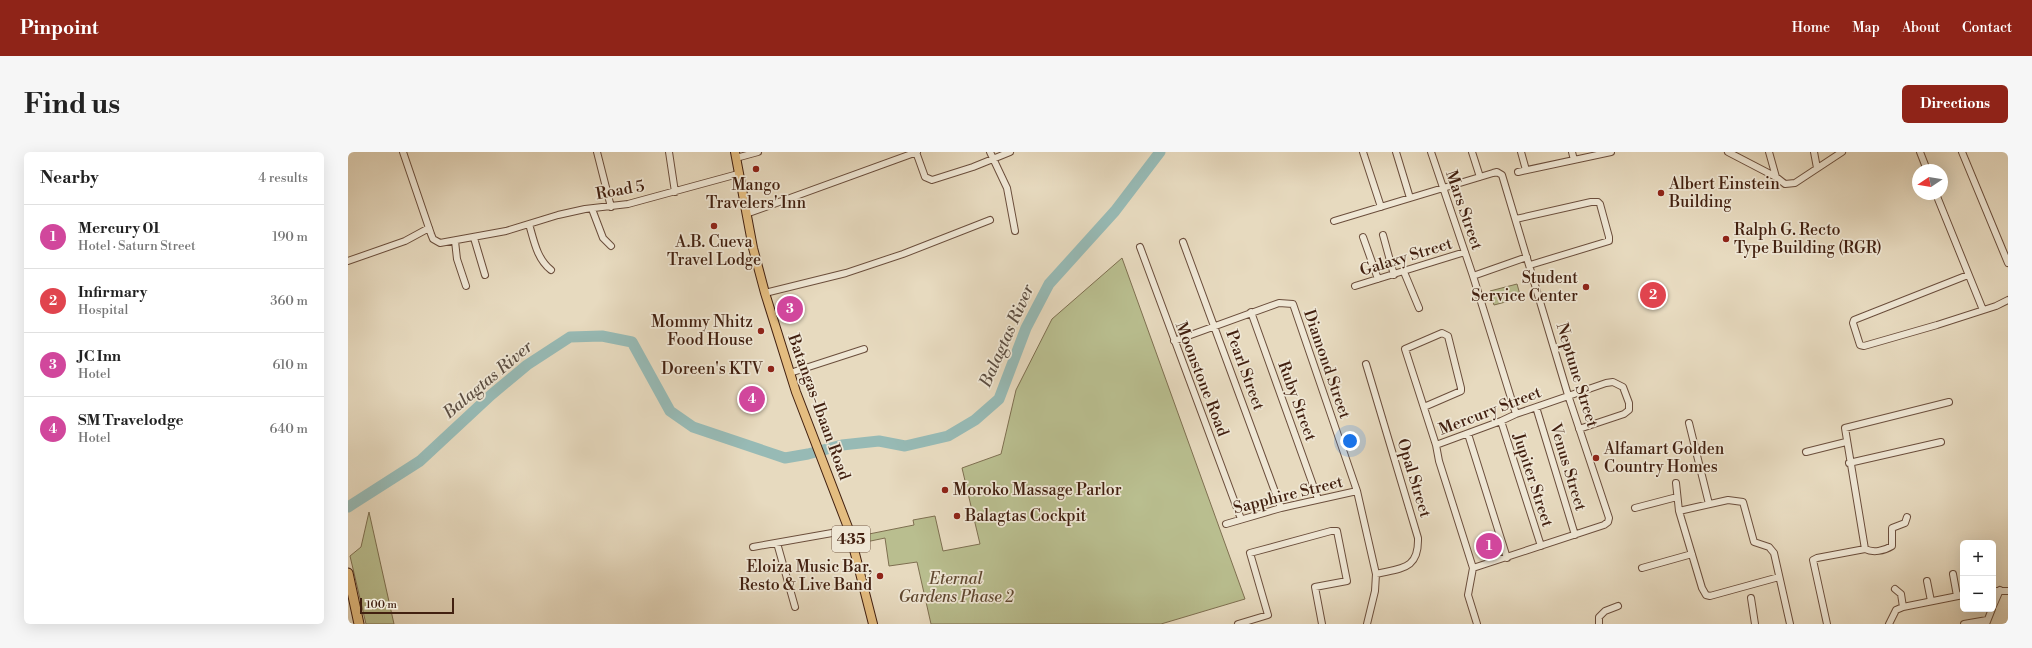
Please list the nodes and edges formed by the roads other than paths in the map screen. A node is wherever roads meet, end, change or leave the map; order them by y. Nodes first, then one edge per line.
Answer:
1 (403, 152) edge
2 (597, 152) edge
3 (669, 152) edge
4 (758, 152) edge
5 (917, 152) edge
6 (1010, 152) edge
7 (1363, 152) edge
8 (1396, 152) edge
9 (1431, 152) edge
10 (1472, 152) edge
11 (1521, 152) edge
12 (1572, 152) edge
13 (1611, 152) edge
14 (1728, 152) edge
15 (1769, 152) edge
16 (1814, 152) edge
17 (1842, 152) edge
18 (1920, 152) edge
19 (1962, 152) edge
20 (735, 155) edge
21 (991, 155) edge
22 (1574, 160) junction
23 (1925, 164) edge
24 (1817, 168) junction
25 (1526, 170) junction
26 (1518, 172) dead end
27 (738, 174) junction
28 (1480, 177) junction
29 (1776, 177) junction
30 (1443, 188) junction
31 (675, 192) junction
32 (1410, 198) junction
33 (1938, 200) edge
34 (611, 207) junction
35 (1381, 207) junction
36 (592, 209) junction
37 (746, 214) junction
38 (1516, 219) junction
39 (990, 220) dead end
40 (1334, 221) dead end
41 (529, 224) junction
42 (428, 228) junction
43 (1015, 231) dead end
44 (1383, 235) dead end
45 (1363, 237) dead end
46 (474, 238) junction
47 (455, 241) junction
48 (1184, 242) dead end
49 (611, 246) dead end
50 (1140, 248) dead end
51 (1464, 252) junction
52 (1527, 257) junction
53 (348, 261) edge
54 (2008, 263) edge
55 (1530, 265) junction
56 (551, 270) dead end
57 (1404, 272) junction
58 (485, 275) dead end
59 (1394, 275) junction
60 (1968, 275) junction
61 (1473, 276) junction
62 (1378, 280) junction
63 (466, 286) dead end
64 (1355, 286) dead end
65 (765, 293) junction
66 (2008, 300) edge
67 (1419, 308) dead end
68 (1983, 310) junction
69 (1251, 312) junction
70 (1214, 326) junction
71 (1174, 341) junction
72 (864, 349) dead end
73 (1366, 364) dead end
74 (790, 373) junction
75 (1568, 395) junction
76 (1949, 402) dead end
77 (1424, 407) junction
78 (1536, 408) junction
79 (1516, 414) junction
80 (1501, 422) junction
81 (1689, 423) dead end
82 (1579, 428) junction
83 (1468, 434) junction
84 (1846, 442) junction
85 (1941, 442) dead end
86 (1436, 445) junction
87 (1806, 452) dead end
88 (1849, 463) junction
89 (1676, 483) dead end
90 (1357, 491) junction
91 (1677, 497) junction
92 (1318, 499) junction
93 (1708, 504) junction
94 (1281, 508) junction
95 (1635, 508) dead end
96 (1680, 511) junction
97 (1907, 517) dead end
98 (1241, 519) junction
99 (1226, 524) dead end
100 (849, 530) junction
101 (1575, 535) junction
102 (777, 543) junction
103 (1541, 546) junction
104 (753, 547) dead end
105 (1865, 550) junction
106 (1692, 554) junction
107 (1507, 558) junction
108 (1473, 568) junction
109 (1642, 568) dead end
110 (348, 573) edge
111 (1376, 574) junction
112 (1953, 574) dead end
113 (1779, 577) junction
114 (1926, 581) dead end
115 (1895, 589) dead end
116 (1996, 591) edge
117 (2008, 591) edge
118 (1960, 595) edge
119 (348, 597) edge
120 (1751, 598) dead end
121 (1931, 601) junction
122 (1618, 606) dead end
123 (795, 607) dead end
124 (1903, 607) junction
125 (1991, 612) edge
126 (1986, 622) edge
127 (352, 624) edge
128 (359, 624) edge
129 (872, 624) edge
130 (1238, 624) edge
131 (1322, 624) edge
132 (1367, 624) edge
133 (1477, 624) edge
134 (1599, 624) edge
135 (1755, 624) edge
136 (1790, 624) edge
137 (1827, 624) edge
138 (1889, 624) edge
139 (1964, 624) edge

1 - 42 street
2 - 34 street
3 - 31 street
4 - 20 street
5 - 21 street
5 - 37 street
6 - 21 street
7 - 35 street
8 - 32 street
9 - 30 street, Mars Street
10 - 28 street
11 - 25 street
12 - 22 street
13 - 22 street
14 - 29 street
15 - 29 street
16 - 24 street
17 - 24 street
18 - 23 street
19 - 54 street
20 - 27 main road, Batangas-Ibaan Road / 435
21 - 43 street
22 - 25 street
24 - 29 street
25 - 26 street
27 - 31 street, Road 5
27 - 37 main road, Batangas-Ibaan Road / 435
28 - 30 street, Neptune Street
28 - 38 street, Neptune Street
30 - 32 street, Neptune Street
30 - 51 street, Mars Street
31 - 34 street, Road 5
32 - 35 street, Neptune Street
33 - 60 street
34 - 36 street, Road 5
35 - 40 street, Neptune Street
36 - 41 street, Road 5
36 - 49 street
37 - 65 main road, Batangas-Ibaan Road / 435
38 - 52 street, Neptune Street
38 - 55 street
39 - 65 street
41 - 46 street, Road 5
41 - 56 street
42 - 47 street, Road 5
42 - 53 street
44 - 59 street
45 - 62 street
46 - 47 street, Road 5
46 - 58 street
47 - 63 street
48 - 70 street, Pearl Street
50 - 71 street, Moonstone Road
51 - 57 street, Galaxy Street
51 - 61 street, Mars Street
52 - 55 street, Neptune Street
52 - 61 street
55 - 75 street, Neptune Street
57 - 59 street, Galaxy Street
57 - 67 street
59 - 62 street, Galaxy Street
60 - 68 street
60 - 68 street
61 - 79 street, Mars Street
62 - 64 street, Galaxy Street
65 - 74 main road, Batangas-Ibaan Road / 435
66 - 68 street
69 - 70 street, Diamond Street
69 - 90 street, Diamond Street
69 - 92 street, Ruby Street
70 - 71 street, Diamond Street
70 - 94 street, Pearl Street
71 - 98 street, Moonstone Road
72 - 74 street
73 - 111 street, Opal Street
74 - 100 main road, Batangas-Ibaan Road / 435
75 - 78 street, Mercury Street
75 - 82 street, Neptune Street
75 - 82 street, Mercury Street
76 - 84 street
77 - 77 street
77 - 86 street
78 - 79 street, Mercury Street
78 - 101 street, Venus Street
79 - 80 street, Mercury Street
80 - 83 street, Mercury Street
80 - 103 street, Jupiter Street
81 - 93 street
82 - 101 street, Neptune Street
83 - 86 street, Mercury Street
83 - 107 street
84 - 87 street
84 - 88 street
85 - 88 street
86 - 108 street, Mercury Street
88 - 105 street
89 - 91 street
90 - 92 street, Sapphire Street
90 - 111 street, Diamond Street
91 - 95 street
91 - 96 street
92 - 94 street, Sapphire Street
93 - 96 street
93 - 113 street
94 - 98 street, Sapphire Street
96 - 106 street
97 - 105 street
98 - 99 street, Sapphire Street
100 - 102 street
100 - 129 main road, Batangas-Ibaan Road / 435
101 - 103 street, Neptune Street
102 - 104 street
102 - 123 street
103 - 107 street, Neptune Street
105 - 137 street
106 - 109 street
106 - 113 street
107 - 108 street, Neptune Street
108 - 133 street, Mercury Street
110 - 128 highway
111 - 132 street, Diamond Street
112 - 118 street
113 - 136 street
114 - 121 street
115 - 124 street
116 - 117 street
118 - 121 street
119 - 127 highway
120 - 135 street
121 - 124 street
122 - 134 street
124 - 138 street
125 - 126 street
126 - 139 street
130 - 131 street

